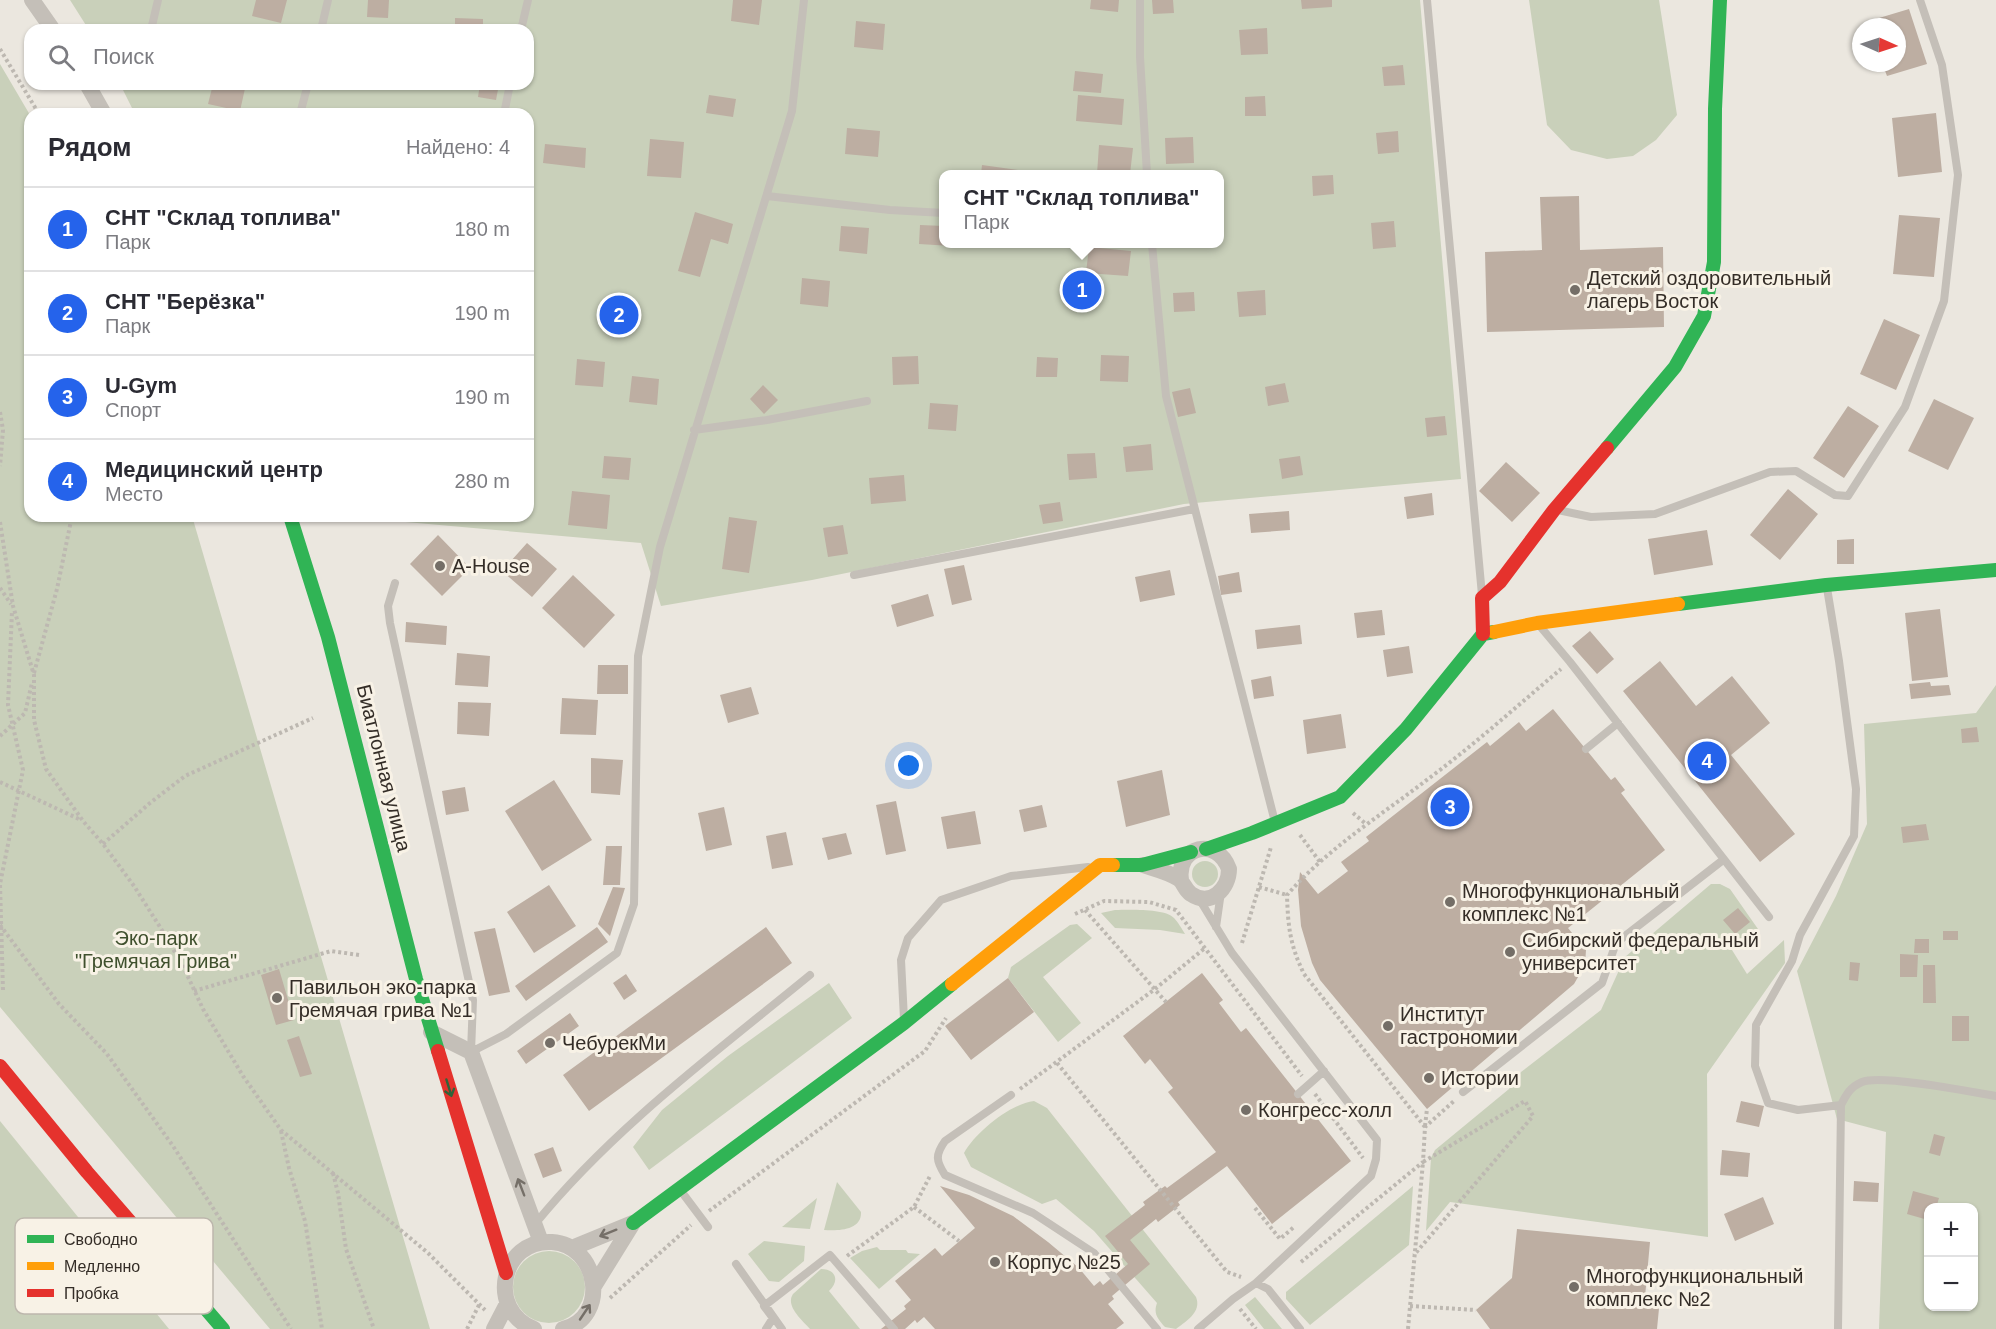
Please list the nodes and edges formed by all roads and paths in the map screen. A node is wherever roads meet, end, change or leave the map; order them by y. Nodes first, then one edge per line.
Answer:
1 (32, 0) edge
2 (158, 0) edge
3 (328, 0) edge
4 (528, 0) edge
5 (804, 0) edge
6 (1140, 0) edge
7 (1427, 0) edge
8 (1720, 0) edge
9 (1920, 0) edge
10 (49, 24) edge
11 (152, 24) edge
12 (322, 24) edge
13 (522, 24) edge
14 (0, 49) edge
15 (24, 89) edge
16 (25, 90) edge
17 (90, 90) edge
18 (306, 90) edge
19 (509, 90) edge
20 (35, 108) edge
21 (101, 108) edge
22 (302, 108) edge
23 (505, 108) edge
24 (1147, 170) edge
25 (767, 196) junction
26 (939, 213) edge
27 (1152, 248) edge
28 (867, 401) dead end
29 (0, 412) edge
30 (694, 430) junction
31 (0, 466) edge
32 (1194, 509) junction
33 (1554, 510) junction
34 (0, 522) edge
35 (71, 522) edge
36 (292, 522) edge
37 (1996, 570) edge
38 (854, 574) dead end
39 (395, 583) dead end
40 (1826, 585) junction
41 (0, 588) edge
42 (1482, 598) junction
43 (13, 606) junction
44 (1537, 622) junction
45 (1483, 634) junction
46 (1570, 662) junction
47 (34, 675) junction
48 (313, 718) dead end
49 (1618, 723) junction
50 (13, 725) junction
51 (0, 736) edge
52 (1586, 749) dead end
53 (1428, 779) junction
54 (0, 782) edge
55 (1433, 784) dead end
56 (19, 790) junction
57 (1350, 811) dead end
58 (83, 821) junction
59 (1275, 822) junction
60 (1366, 824) junction
61 (1306, 828) dead end
62 (1251, 833) junction
63 (1274, 842) dead end
64 (103, 844) junction
65 (1199, 850) junction
66 (1723, 860) junction
67 (1320, 862) junction
68 (1142, 865) junction
69 (1100, 866) junction
70 (1229, 869) junction
71 (1181, 880) junction
72 (1259, 887) junction
73 (1221, 892) junction
74 (1287, 895) junction
75 (1197, 897) junction
76 (1085, 910) junction
77 (1769, 917) dead end
78 (1066, 921) dead end
79 (1, 926) edge
80 (1216, 927) junction
81 (1205, 948) junction
82 (1232, 952) junction
83 (359, 954) dead end
84 (1217, 964) junction
85 (810, 975) dead end
86 (1155, 989) junction
87 (3, 990) dead end
88 (194, 991) junction
89 (1166, 1002) dead end
90 (948, 1015) dead end
91 (904, 1023) junction
92 (431, 1032) junction
93 (471, 1052) junction
94 (1057, 1063) junction
95 (0, 1066) edge
96 (1324, 1071) junction
97 (1308, 1084) junction
98 (1463, 1092) dead end
99 (1298, 1094) dead end
100 (1011, 1095) joint
101 (1996, 1096) edge
102 (1841, 1105) junction
103 (1427, 1109) dead end
104 (281, 1130) junction
105 (937, 1163) junction
106 (1367, 1164) dead end
107 (332, 1173) junction
108 (679, 1189) junction
109 (914, 1207) junction
110 (1255, 1208) dead end
111 (700, 1217) junction
112 (127, 1218) edge
113 (633, 1223) junction
114 (535, 1224) junction
115 (1297, 1224) dead end
116 (708, 1227) dead end
117 (959, 1241) dead end
118 (541, 1242) junction
119 (572, 1248) junction
120 (1414, 1255) junction
121 (736, 1264) dead end
122 (837, 1264) junction
123 (506, 1273) junction
124 (1256, 1283) junction
125 (594, 1286) junction
126 (606, 1301) dead end
127 (507, 1304) junction
128 (479, 1305) junction
129 (764, 1306) junction
130 (1410, 1306) junction
131 (1476, 1311) dead end
132 (210, 1314) edge
133 (773, 1318) junction
134 (496, 1325) edge
135 (223, 1329) edge
136 (291, 1329) edge
137 (322, 1329) edge
138 (374, 1329) edge
139 (467, 1329) edge
140 (534, 1329) edge
141 (563, 1329) edge
142 (766, 1329) edge
143 (782, 1329) edge
144 (894, 1329) edge
145 (1157, 1329) edge
146 (1198, 1329) edge
147 (1300, 1329) edge
148 (1408, 1329) edge
149 (1838, 1329) edge

1 - 10 street
2 - 11 lane
3 - 12 lane
4 - 13 lane
5 - 25 lane
6 - 24 lane
7 - 42 lane
8 - 33 street
9 - 33 lane
14 - 15 path
16 - 20 path
17 - 21 street
18 - 22 lane
19 - 23 lane
25 - 26 lane
25 - 30 lane
27 - 32 lane
28 - 30 lane
29 - 31 path
30 - 93 lane
32 - 38 lane
32 - 59 lane
33 - 42 street
34 - 43 path
35 - 47 path
36 - 92 street, Биатлонная улица
37 - 40 street
39 - 93 lane
40 - 44 street
40 - 102 lane
41 - 43 path
42 - 45 street
43 - 47 path
43 - 50 path
44 - 45 street
44 - 46 lane
45 - 59 street
46 - 49 lane
46 - 53 path
47 - 50 path
47 - 58 path
48 - 64 path
49 - 52 lane
49 - 66 lane
50 - 51 path
50 - 56 path
53 - 55 path
53 - 60 path
54 - 56 path
56 - 58 path
56 - 79 path
57 - 60 path
58 - 64 path
59 - 62 street
60 - 67 path
61 - 67 path
62 - 65 street
62 - 70 street
63 - 72 path
64 - 88 path
65 - 68 street
65 - 70 street
65 - 71 street
66 - 77 lane
66 - 98 lane
67 - 74 path
68 - 69 street
68 - 71 street
69 - 91 street
69 - 91 lane
70 - 73 street
71 - 75 street
72 - 74 path
72 - 82 path
73 - 75 street
73 - 80 lane
74 - 103 path
75 - 80 lane
76 - 78 path
76 - 81 path
76 - 86 path
79 - 87 path
79 - 136 path
80 - 82 lane
81 - 84 path
81 - 86 path
82 - 84 path
82 - 96 lane
83 - 88 path
84 - 97 path
85 - 114 lane
86 - 89 path
86 - 94 path
88 - 104 path
90 - 111 path
91 - 108 street
92 - 93 street
92 -> 123 street, Биатлонная улица
114 -> 93 street
94 - 100 path
94 - 124 path
95 - 112 street
96 - 97 lane
96 - 124 lane
97 - 99 lane
97 - 106 path
100 - 105 lane
101 - 102 lane
102 - 149 lane
104 - 107 path
104 - 137 path
105 - 109 path
105 - 145 lane
107 - 128 path
107 - 138 path
108 - 111 lane
108 - 113 street
109 - 117 path
109 - 122 path
110 - 115 path
111 - 116 lane
111 - 126 path
113 -> 119 street
113 - 125 street
114 - 118 street
118 - 119 street
118 - 123 street
119 - 125 street
120 - 120 path
120 - 130 path
121 - 129 lane
122 - 129 lane
122 - 144 lane
123 - 127 street
124 - 146 lane
124 - 147 lane
141 -> 125 street
127 - 134 street
127 - 140 street
128 - 134 path
128 - 139 path
129 - 133 lane
130 - 131 path
130 - 148 path
132 - 135 street
133 - 142 lane
133 - 143 lane

